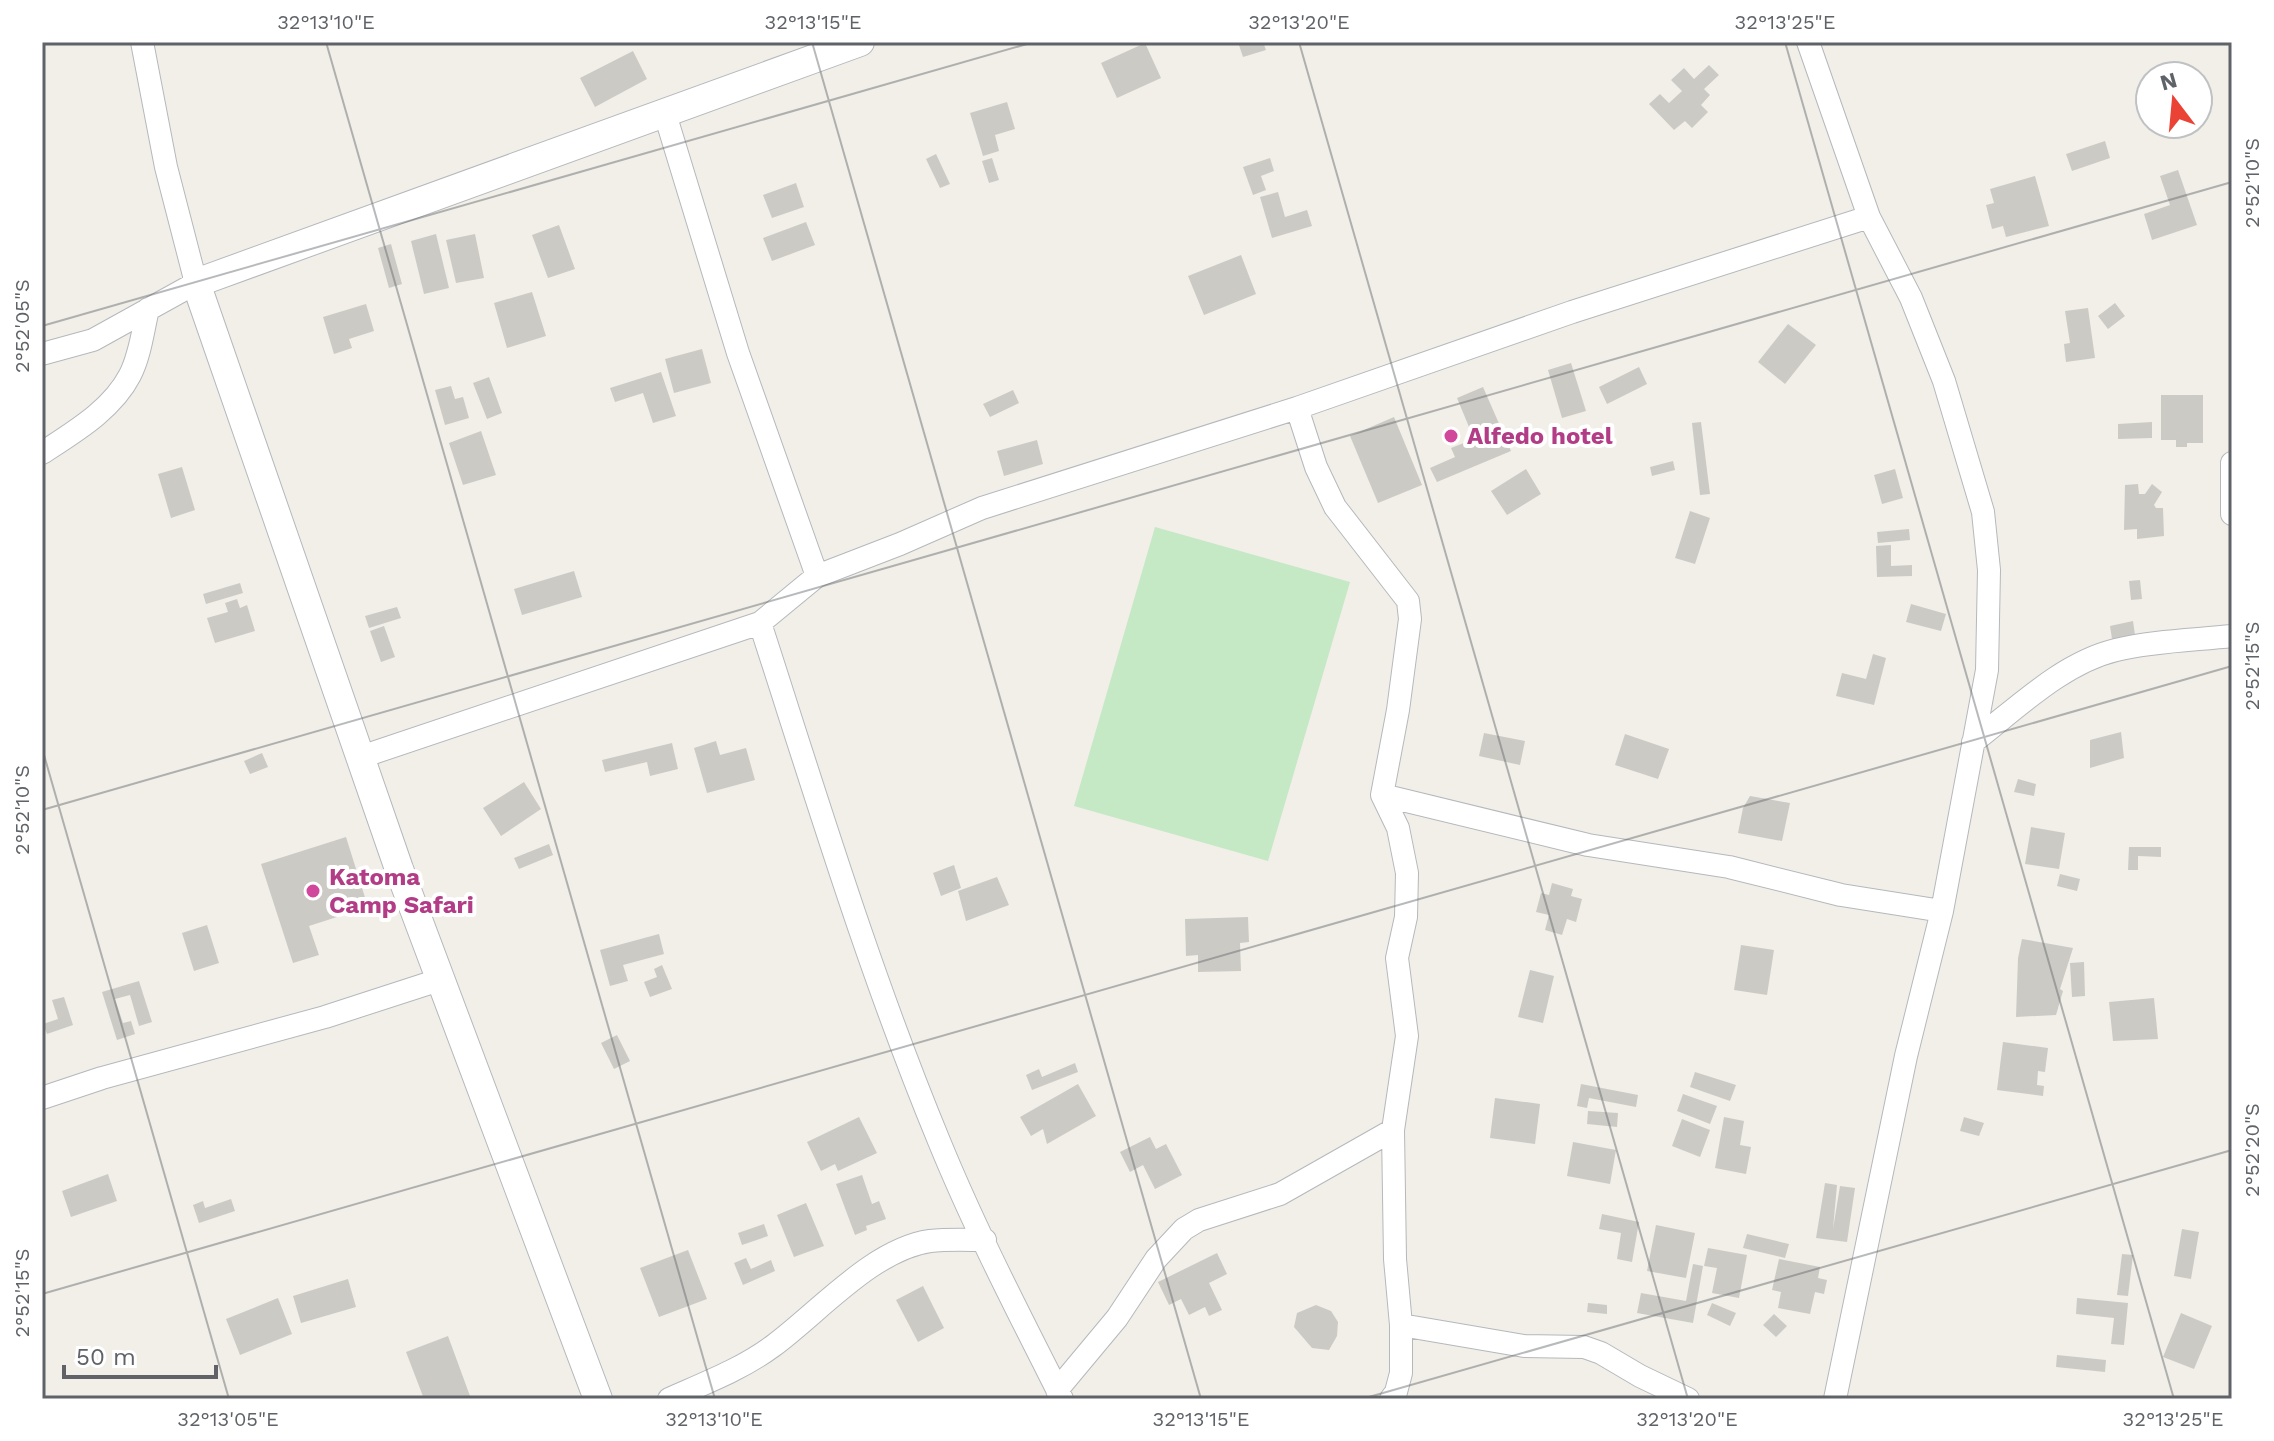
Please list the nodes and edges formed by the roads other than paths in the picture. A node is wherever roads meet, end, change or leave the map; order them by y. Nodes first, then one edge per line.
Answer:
1 (142, 42) edge
2 (860, 42) edge
3 (1808, 42) edge
4 (665, 114) junction
5 (1869, 217) junction
6 (196, 283) junction
7 (148, 309) junction
8 (42, 354) edge
9 (1297, 408) junction
10 (42, 453) edge
11 (2232, 463) edge
12 (2232, 514) edge
13 (817, 576) junction
14 (760, 623) junction
15 (2232, 636) edge
16 (1973, 742) junction
17 (361, 757) junction
18 (1382, 795) junction
19 (1942, 911) junction
20 (439, 980) junction
21 (42, 1098) edge
22 (1393, 1130) junction
23 (985, 1240) junction
24 (1401, 1325) junction
25 (1059, 1394) edge
26 (598, 1399) edge
27 (669, 1399) edge
28 (1391, 1399) edge
29 (1688, 1399) edge
30 (1835, 1399) edge

1 - 6 street
2 - 4 street
3 - 5 street
4 - 6 street
4 - 13 street
5 - 9 street
5 - 16 street
6 - 7 street
6 - 17 street
7 - 8 street
7 - 10 street
9 - 13 street
9 - 18 street
11 - 12 street
13 - 14 street
14 - 17 street
14 - 23 street
15 - 16 street
16 - 19 street
17 - 20 street
18 - 19 street
18 - 22 street
19 - 30 street
20 - 21 street
20 - 26 street
22 - 24 street
22 - 25 street
23 - 25 street
23 - 27 street
24 - 28 street
24 - 29 street

